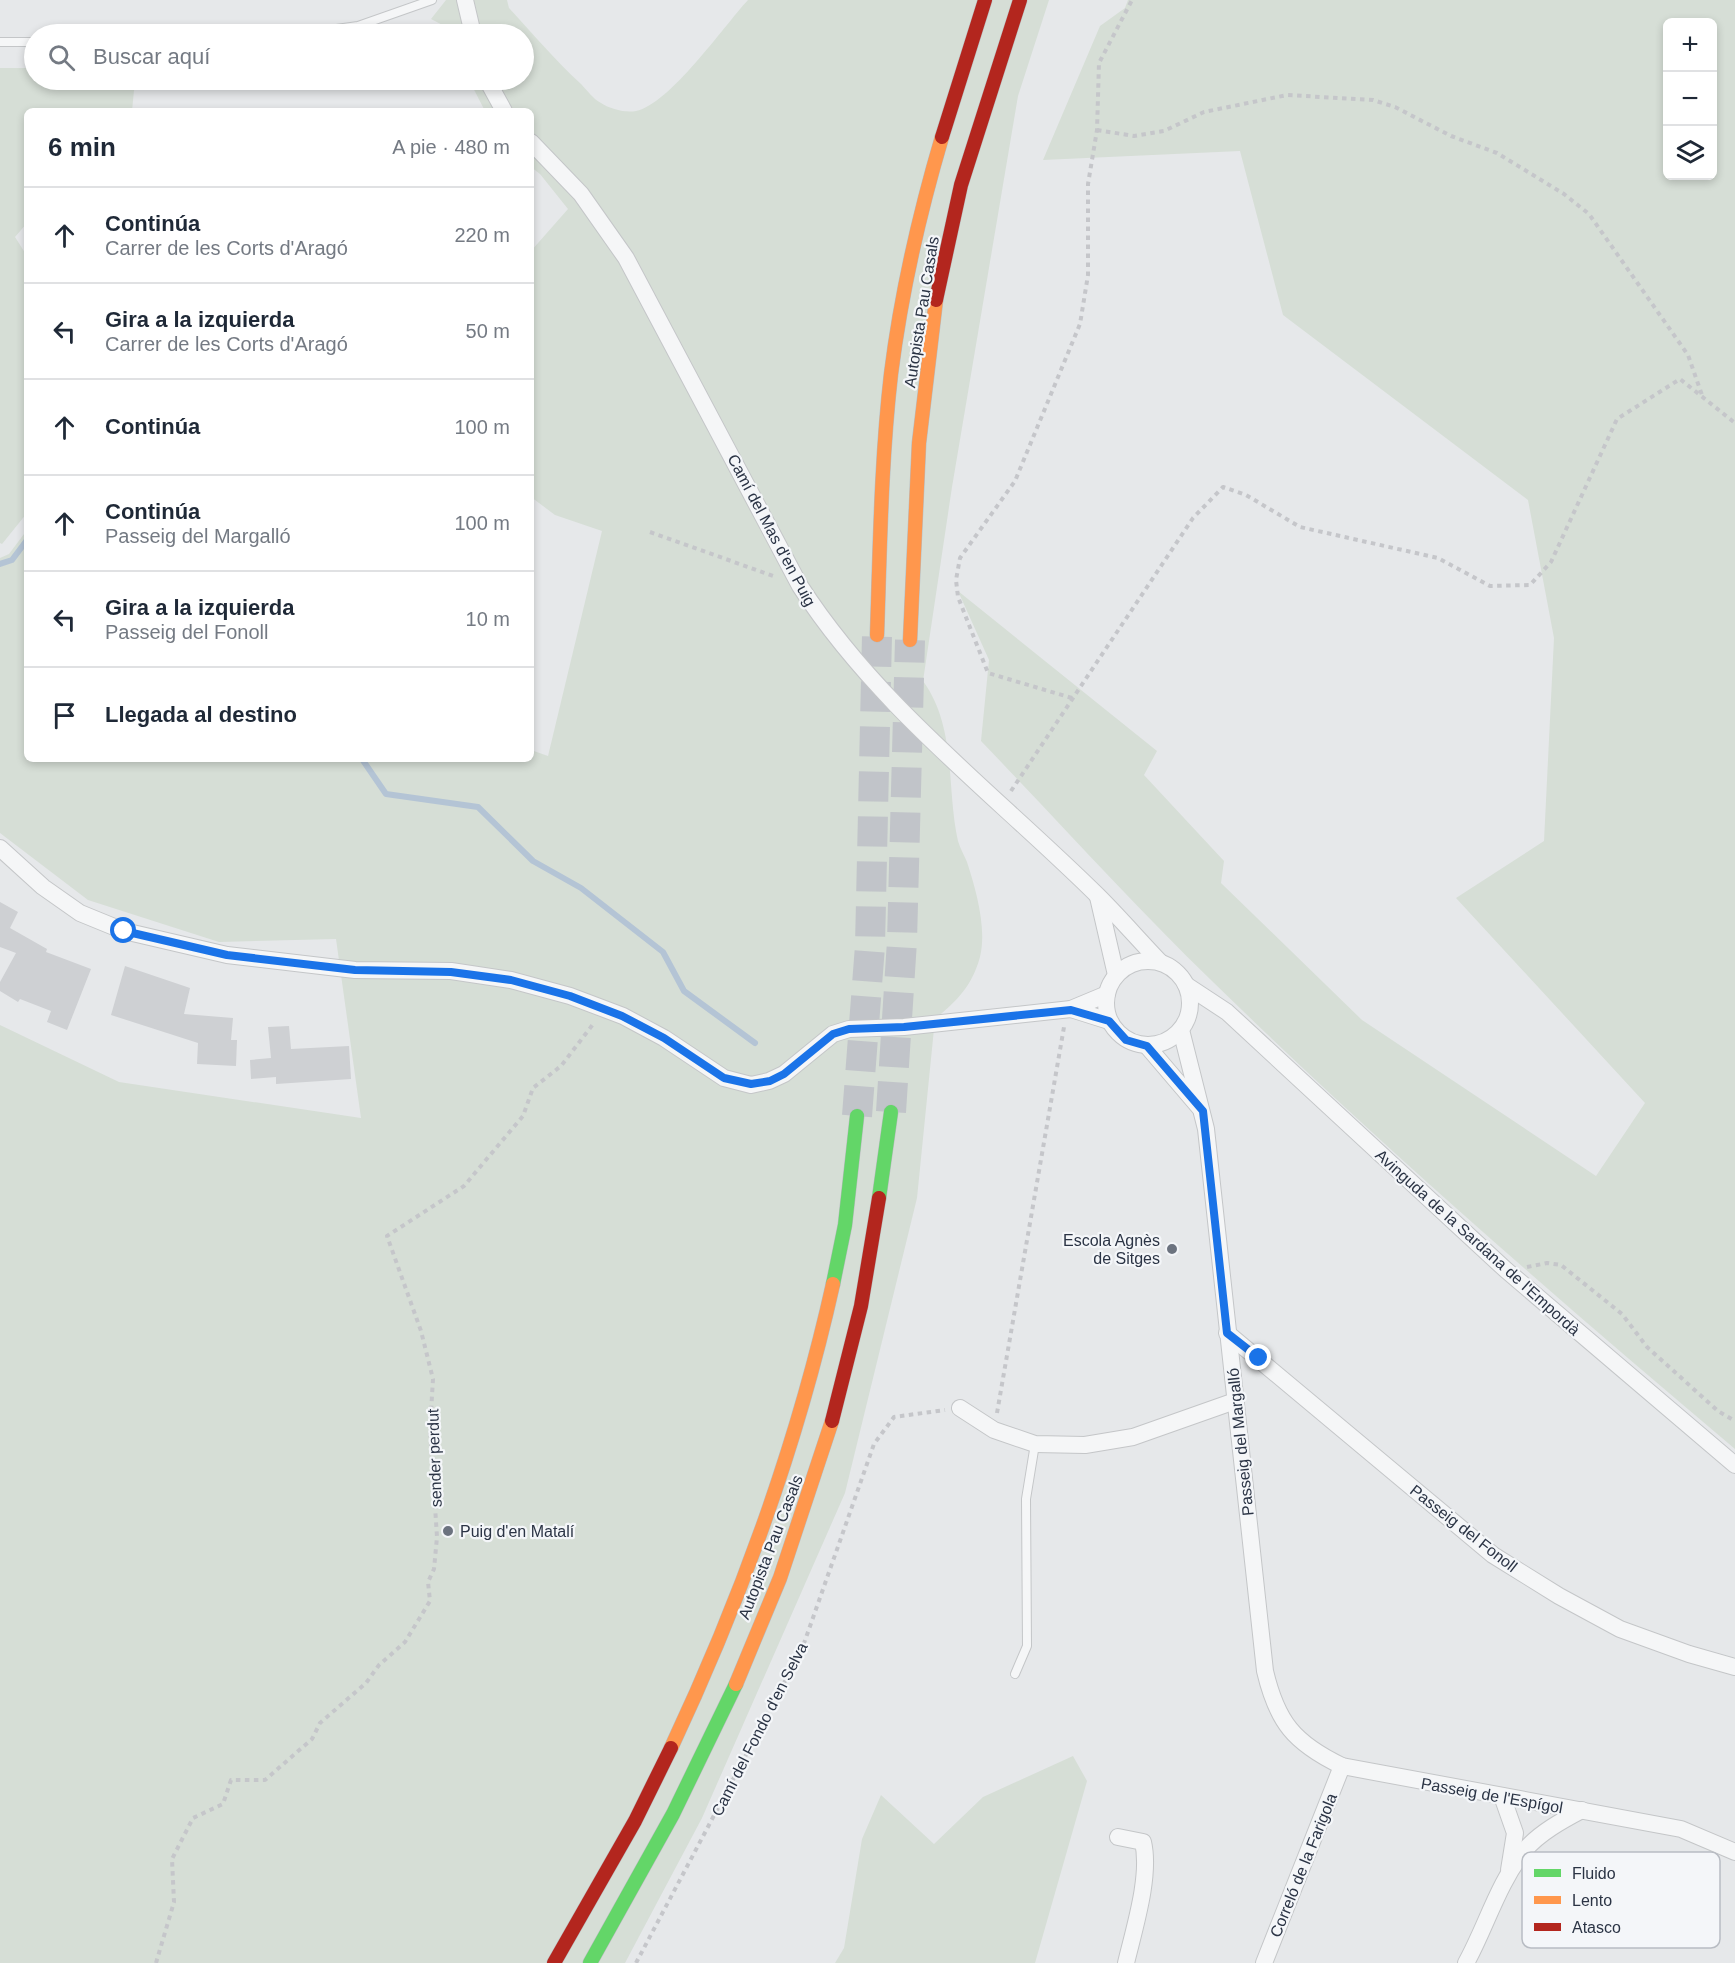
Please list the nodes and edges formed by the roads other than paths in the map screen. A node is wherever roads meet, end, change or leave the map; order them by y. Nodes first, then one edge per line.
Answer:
1 (432, 0) edge
2 (465, 0) edge
3 (985, 0) edge
4 (1020, 0) edge
5 (1028, 22) dead end
6 (364, 24) edge
7 (471, 24) edge
8 (0, 42) edge
9 (24, 42) edge
10 (492, 90) edge
11 (502, 108) edge
12 (983, 112) junction
13 (928, 129) dead end
14 (534, 145) edge
15 (925, 196) junction
16 (877, 635) tunnel mouth
17 (910, 640) tunnel mouth
18 (0, 848) edge
19 (1098, 896) junction
20 (1160, 962) junction
21 (1116, 975) junction
22 (1186, 985) junction
23 (1107, 994) junction
24 (1071, 1010) junction
25 (1227, 1012) junction
26 (1189, 1014) junction
27 (1109, 1021) junction
28 (1181, 1030) junction
29 (1147, 1046) junction
30 (1203, 1111) junction
31 (891, 1112) tunnel mouth
32 (857, 1116) tunnel mouth
33 (1227, 1333) junction
34 (1235, 1401) junction
35 (960, 1408) road end
36 (1035, 1444) junction
37 (1735, 1465) edge
38 (1735, 1667) edge
39 (1015, 1674) dead end
40 (1273, 1702) joint
41 (1342, 1766) junction
42 (1502, 1796) junction
43 (1582, 1810) junction
44 (1118, 1837) dead end
45 (1524, 1852) edge
46 (1735, 1852) edge
47 (1522, 1855) edge
48 (1508, 1876) junction
49 (554, 1963) edge
50 (590, 1963) edge
51 (1126, 1963) edge
52 (1264, 1963) edge
53 (1466, 1963) edge

1 - 6 lane
2 - 7 street
3 - 15 highway, Autopista Pau Casals
4 - 12 highway, Autopista Pau Casals
5 - 12 highway
8 - 9 lane
10 - 11 street
12 - 17 highway, Autopista Pau Casals
13 - 15 highway
14 - 19 street, Camí del Mas d'en Puig
15 - 16 highway, Autopista Pau Casals
18 - 24 street
19 - 20 street, Camí del Mas d'en Puig
19 - 21 street
20 - 21 street
20 - 22 street
21 - 23 street
22 - 25 street, Avinguda de la Sardana de l'Empordà
22 - 26 street
23 - 24 street
23 - 27 street
24 - 27 street
25 - 26 street
25 - 37 street, Avinguda de la Sardana de l'Empordà
26 - 28 street
27 - 29 street
28 - 29 street
28 - 30 street, Passeig del Margalló
29 - 30 street
30 - 33 street, Passeig del Margalló
31 - 50 highway, Autopista Pau Casals
32 - 49 highway, Autopista Pau Casals
33 - 34 street, Passeig del Margalló
33 - 38 street, Passeig del Fonoll
34 - 36 street
34 - 40 street, Passeig del Margalló
35 - 36 street
36 - 39 lane
40 - 41 street, Passeig de l'Espígol
41 - 42 street, Passeig de l'Espígol
41 - 52 street, Correló de la Farigola
42 - 43 street, Passeig de l'Espígol
42 - 48 street
43 - 45 street
43 - 46 street, Passeig de l'Espígol
44 - 51 street
47 - 48 street
48 - 53 street

